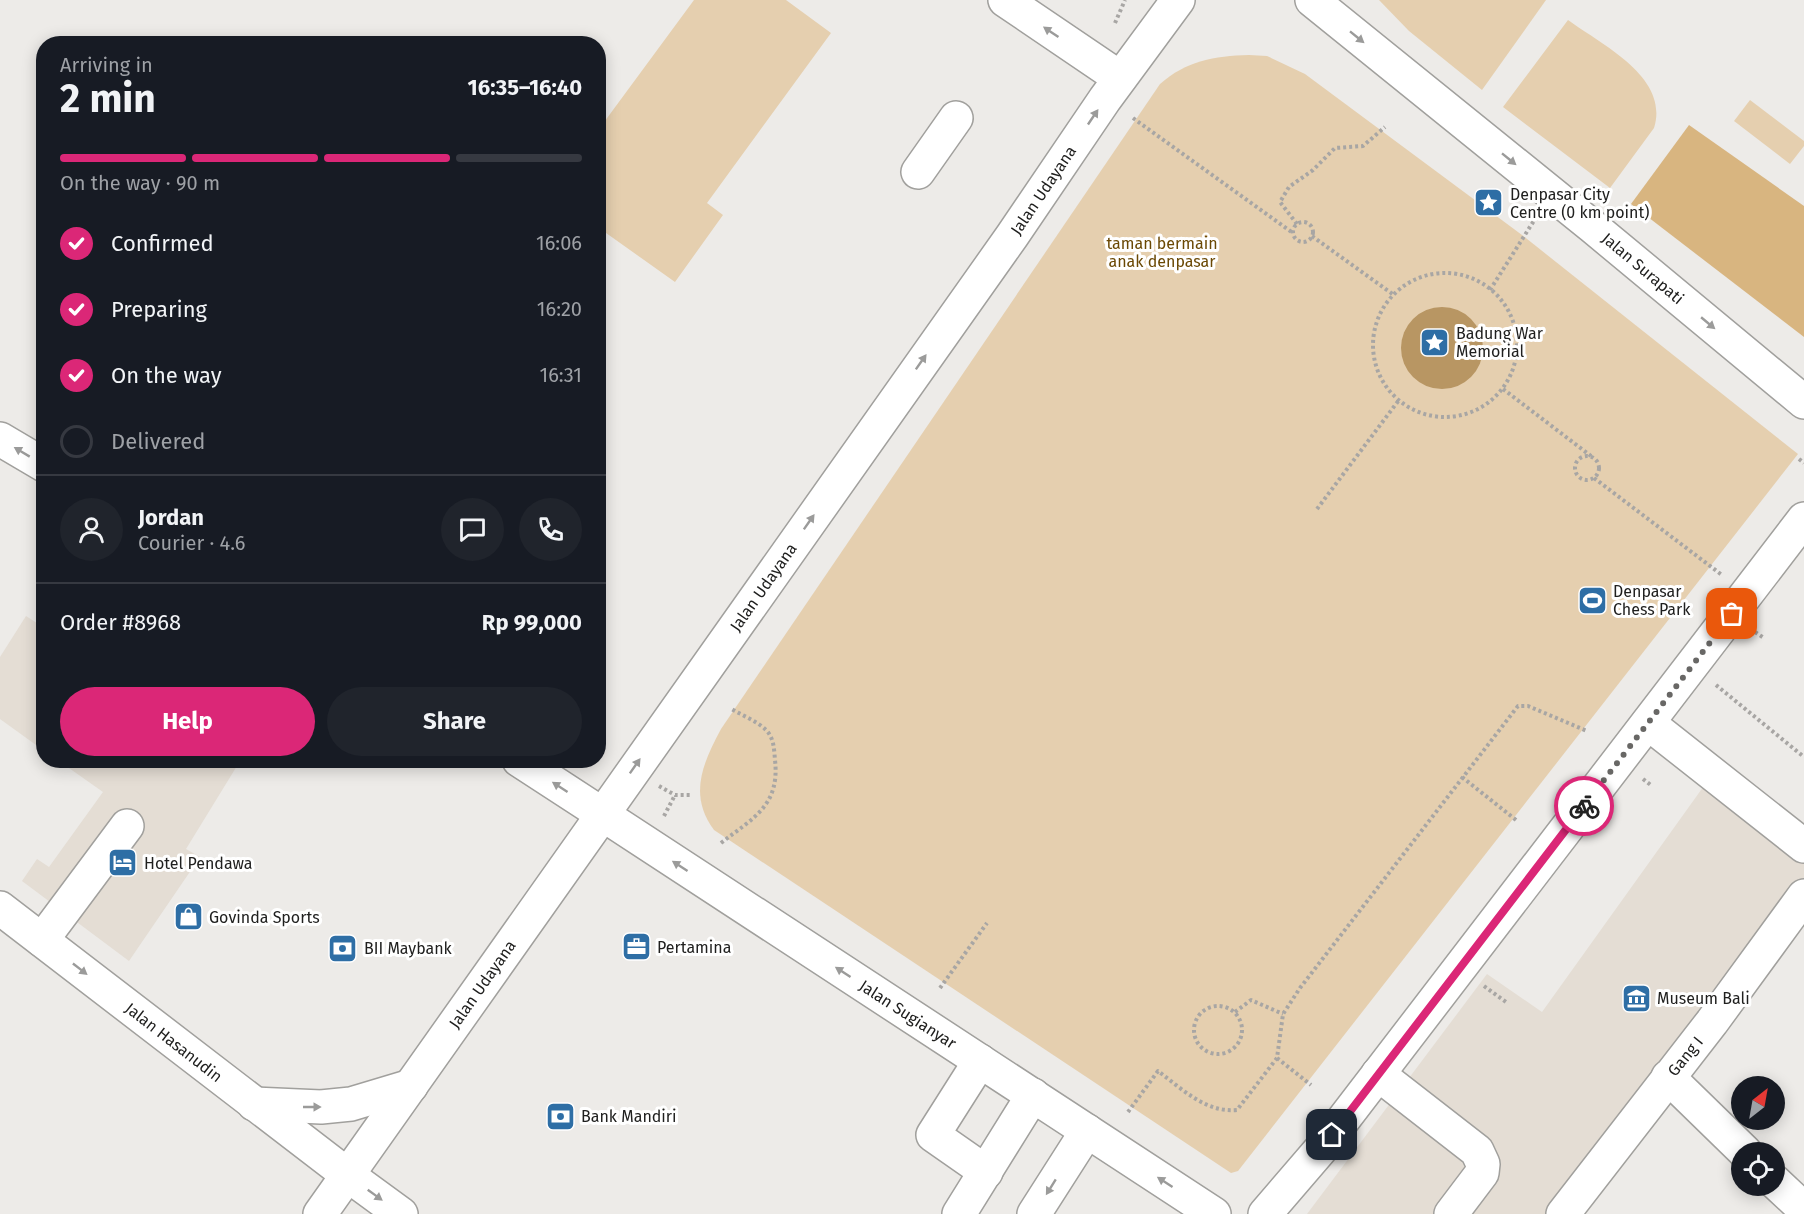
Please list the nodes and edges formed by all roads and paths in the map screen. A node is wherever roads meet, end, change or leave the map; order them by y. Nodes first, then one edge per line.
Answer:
1 (1005, 0) edge
2 (1125, 0) edge
3 (1178, 0) edge
4 (1312, 0) edge
5 (1115, 23) dead end
6 (1120, 78) junction
7 (956, 118) dead end
8 (1133, 118) dead end
9 (1385, 127) dead end
10 (918, 172) dead end
11 (1551, 193) junction
12 (1297, 224) junction
13 (1293, 233) junction
14 (1312, 236) junction
15 (1490, 290) junction
16 (1394, 295) junction
17 (1503, 389) junction
18 (1398, 400) junction
19 (1804, 402) edge
20 (0, 439) edge
21 (1591, 456) junction
22 (1799, 459) dead end
23 (36, 460) edge
24 (1804, 463) edge
25 (1594, 478) junction
26 (1317, 509) dead end
27 (1804, 519) edge
28 (1748, 594) junction
29 (1754, 631) dead end
30 (1764, 638) dead end
31 (1691, 667) junction
32 (730, 708) dead end
33 (1648, 723) junction
34 (1587, 731) dead end
35 (1804, 757) edge
36 (531, 768) edge
37 (1462, 777) junction
38 (602, 814) junction
39 (1516, 820) dead end
40 (128, 826) dead end
41 (721, 843) dead end
42 (1804, 846) edge
43 (1804, 896) edge
44 (0, 908) edge
45 (987, 923) dead end
46 (42, 940) junction
47 (940, 988) dead end
48 (1234, 1012) junction
49 (1283, 1014) junction
50 (1278, 1058) junction
51 (980, 1061) junction
52 (1378, 1074) junction
53 (1668, 1077) junction
54 (1311, 1085) dead end
55 (411, 1086) junction
56 (1033, 1095) junction
57 (254, 1104) junction
58 (1128, 1112) dead end
59 (1087, 1131) junction
60 (1735, 1142) edge
61 (986, 1172) junction
62 (349, 1176) junction
63 (1785, 1191) edge
64 (1804, 1209) edge
65 (320, 1214) edge
66 (401, 1214) edge
67 (959, 1214) edge
68 (1034, 1214) edge
69 (1214, 1214) edge
70 (1265, 1214) edge
71 (1450, 1214) edge
72 (1563, 1214) edge

6 -> 1 main road
2 - 5 path
3 - 6 main road, Jalan Udayana
4 -> 11 main road, Jalan Surapati
38 -> 6 main road, Jalan Udayana
7 - 10 main road
8 - 13 path
9 - 12 path
11 - 15 path
11 -> 19 main road, Jalan Surapati
12 - 13 path
12 - 14 path
13 - 14 path
14 - 16 path
15 - 16 path
15 - 17 path
16 - 18 path
17 - 18 path
17 - 21 path
18 - 26 path
23 -> 20 main road
21 - 25 path
21 - 25 path
22 - 24 path
25 - 28 path
27 - 28 main road
28 - 31 main road
29 - 30 path
31 - 33 main road
31 - 35 path
32 - 41 path
33 - 42 main road
33 - 52 main road
34 - 37 path
38 -> 36 main road, Jalan Sugianyar
37 - 39 path
37 - 49 path
51 -> 38 main road, Jalan Sugianyar
38 - 55 main road, Jalan Udayana
40 - 46 main road
43 - 53 main road, Gang I
44 - 46 main road, Jalan Hasanudin
45 - 47 path
46 -> 57 main road, Jalan Hasanudin
48 - 48 path
48 - 49 path
49 - 50 path
50 - 54 path
50 - 58 path
51 - 56 main road, Jalan Sugianyar
51 - 61 main road
52 - 70 main road
52 - 71 main road
53 - 60 main road
53 - 72 main road, Gang I
57 -> 55 main road
55 - 62 main road, Jalan Udayana
56 - 59 main road, Jalan Sugianyar
56 - 61 main road
57 - 62 main road, Jalan Hasanudin
59 -> 68 main road
69 -> 59 main road, Jalan Sugianyar
61 - 67 main road
62 - 65 main road, Jalan Udayana
62 -> 66 main road, Jalan Hasanudin
63 - 64 main road

